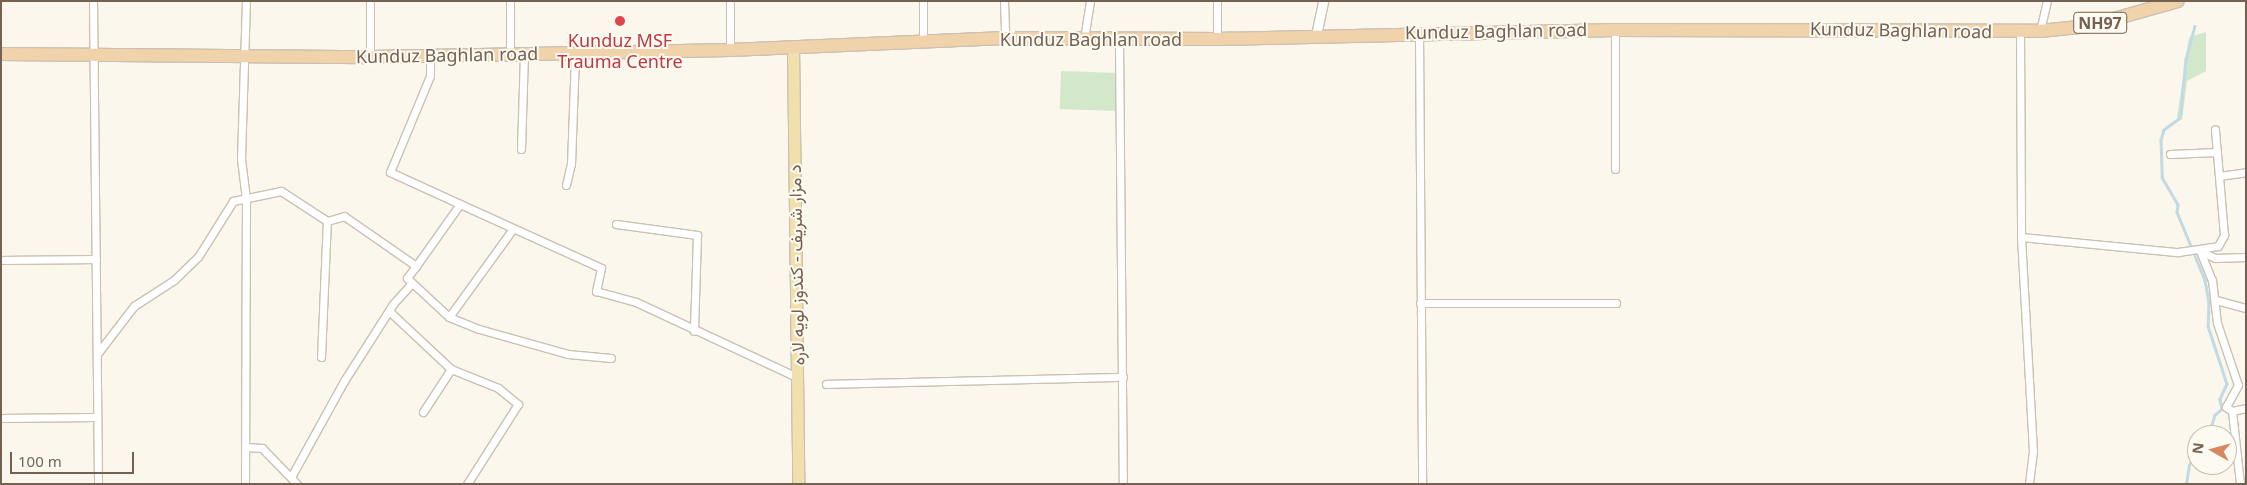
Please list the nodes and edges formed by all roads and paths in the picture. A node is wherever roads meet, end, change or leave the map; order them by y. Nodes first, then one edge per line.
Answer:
1 (93, 1) edge
2 (246, 1) edge
3 (370, 1) edge
4 (510, 1) edge
5 (730, 1) edge
6 (923, 1) edge
7 (1004, 1) edge
8 (1090, 1) edge
9 (1217, 1) edge
10 (1323, 1) edge
11 (2047, 1) edge
12 (2178, 1) edge
13 (1615, 30) junction
14 (2020, 31) junction
15 (2040, 31) junction
16 (1419, 32) junction
17 (1316, 35) junction
18 (1004, 38) junction
19 (1084, 39) junction
20 (1217, 39) junction
21 (1119, 40) junction
22 (923, 41) junction
23 (793, 46) junction
24 (730, 50) junction
25 (524, 53) junction
26 (1, 54) edge
27 (94, 54) junction
28 (510, 54) junction
29 (575, 54) junction
30 (246, 56) junction
31 (430, 56) junction
32 (370, 57) junction
33 (2215, 129) dead end
34 (521, 149) dead end
35 (2217, 152) junction
36 (2170, 154) dead end
37 (1615, 169) dead end
38 (2246, 172) edge
39 (2219, 176) junction
40 (566, 186) dead end
41 (246, 199) junction
42 (460, 204) junction
43 (327, 221) junction
44 (616, 224) dead end
45 (512, 230) junction
46 (2022, 237) junction
47 (2200, 251) junction
48 (2246, 258) edge
49 (1, 260) edge
50 (96, 260) junction
51 (416, 266) junction
52 (411, 284) junction
53 (2216, 300) junction
54 (1420, 303) junction
55 (1616, 303) dead end
56 (2246, 308) edge
57 (389, 310) junction
58 (449, 317) junction
59 (694, 330) junction
60 (97, 354) junction
61 (321, 357) dead end
62 (611, 358) dead end
63 (451, 369) junction
64 (1122, 376) junction
65 (797, 377) junction
66 (826, 384) dead end
67 (2246, 408) edge
68 (2232, 410) junction
69 (423, 412) dead end
70 (95, 417) junction
71 (1, 418) edge
72 (245, 447) junction
73 (291, 477) junction
74 (98, 484) edge
75 (245, 484) edge
76 (297, 484) edge
77 (467, 484) edge
78 (798, 484) edge
79 (1123, 484) edge
80 (1422, 484) edge
81 (2029, 484) edge
82 (2240, 484) edge

1 - 27 street
2 - 30 street
3 - 32 street
4 - 28 street
5 - 24 street
6 - 22 street
7 - 18 street
8 - 19 street
9 - 20 street
10 - 17 street
11 - 15 street
12 - 15 highway, Kunduz Baghlan road / NH97
13 - 14 highway, Kunduz Baghlan road
13 - 16 highway, Kunduz Baghlan road
13 - 37 street
14 - 15 highway, Kunduz Baghlan road / NH97
14 - 46 street
16 - 17 highway, Kunduz Baghlan road
16 - 54 street
17 - 20 highway, Kunduz Baghlan road
18 - 19 highway, Kunduz Baghlan road
18 - 22 highway, Kunduz Baghlan road
19 - 21 highway, Kunduz Baghlan road
20 - 21 highway, Kunduz Baghlan road
21 - 64 street
22 - 23 highway, Kunduz Baghlan road
23 - 24 highway, Kunduz Baghlan road
23 - 65 main road, د مزار شریف - کندوز لویه لاره
24 - 29 highway, Kunduz Baghlan road
25 - 28 highway, Kunduz Baghlan road
25 - 29 highway, Kunduz Baghlan road
25 - 34 street
26 - 27 highway, Kunduz Baghlan road
27 - 30 highway, Kunduz Baghlan road
27 - 50 street
28 - 31 highway, Kunduz Baghlan road
29 - 40 street
30 - 32 highway, Kunduz Baghlan road
30 - 41 street
31 - 32 highway, Kunduz Baghlan road
31 - 42 street
33 - 35 street
35 - 36 street
35 - 39 street
38 - 39 street
39 - 47 street
41 - 43 street
41 - 60 street
41 - 72 street
42 - 45 street
42 - 51 street
43 - 51 street
43 - 61 street
44 - 59 street
45 - 58 street
45 - 59 street
46 - 47 street
46 - 81 street
47 - 48 street
47 - 53 street
49 - 50 street
50 - 60 street
51 - 52 street
52 - 57 street
52 - 58 street
53 - 56 street
53 - 68 street
54 - 55 street
54 - 80 street
57 - 63 street
57 - 73 street
58 - 62 street
59 - 65 street
60 - 70 street
63 - 69 street
63 - 77 street
64 - 66 street
64 - 79 street
65 - 78 main road, د مزار شریف - کندوز لویه لاره
67 - 68 street
68 - 82 street
70 - 71 street
70 - 74 street
72 - 73 street
72 - 75 street
73 - 76 street

